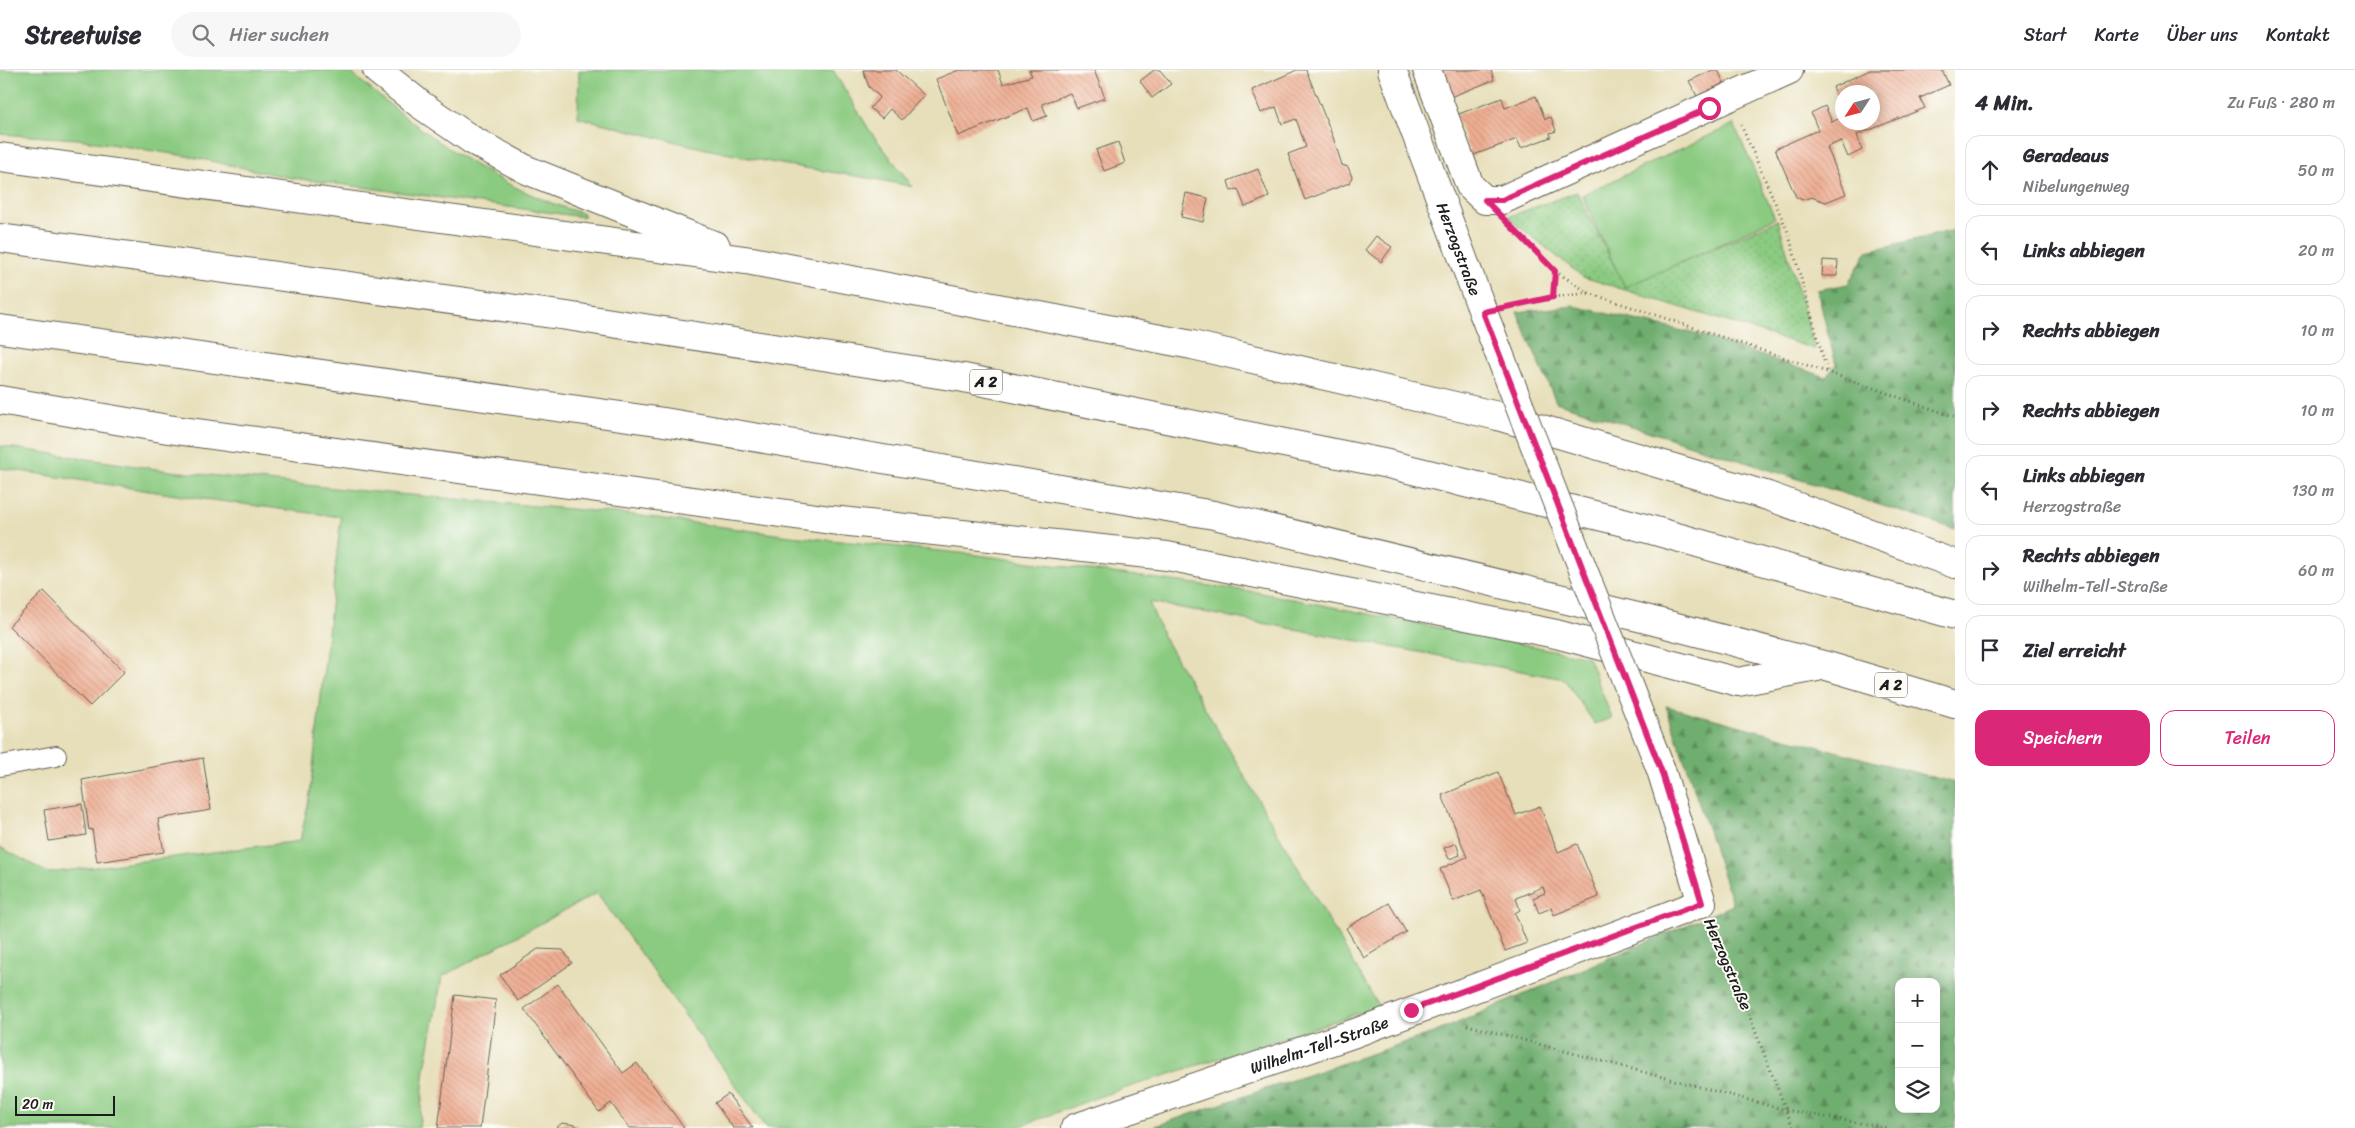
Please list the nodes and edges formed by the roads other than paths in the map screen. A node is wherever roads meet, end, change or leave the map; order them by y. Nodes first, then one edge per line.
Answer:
1 (377, 70) edge
2 (1392, 70) edge
3 (1427, 70) edge
4 (1789, 70) edge
5 (0, 158) edge
6 (0, 238) edge
7 (752, 261) junction
8 (0, 329) edge
9 (0, 400) edge
10 (0, 415) edge
11 (168, 429) junction
12 (1955, 564) edge
13 (1955, 615) edge
14 (1827, 666) junction
15 (1955, 704) edge
16 (56, 756) dead end
17 (0, 766) edge
18 (1702, 903) joint
19 (1075, 1128) edge

1 - 7 main road
2 - 18 main road, Herzogstraße, bridge
3 - 4 main road
5 - 7 main road
6 - 13 main road, A 2
7 - 12 main road
8 - 14 main road, A 2
9 - 11 main road
10 - 11 main road
11 - 14 main road
14 - 15 main road, A 2
16 - 17 lane
18 - 19 main road, Wilhelm-Tell-Straße

